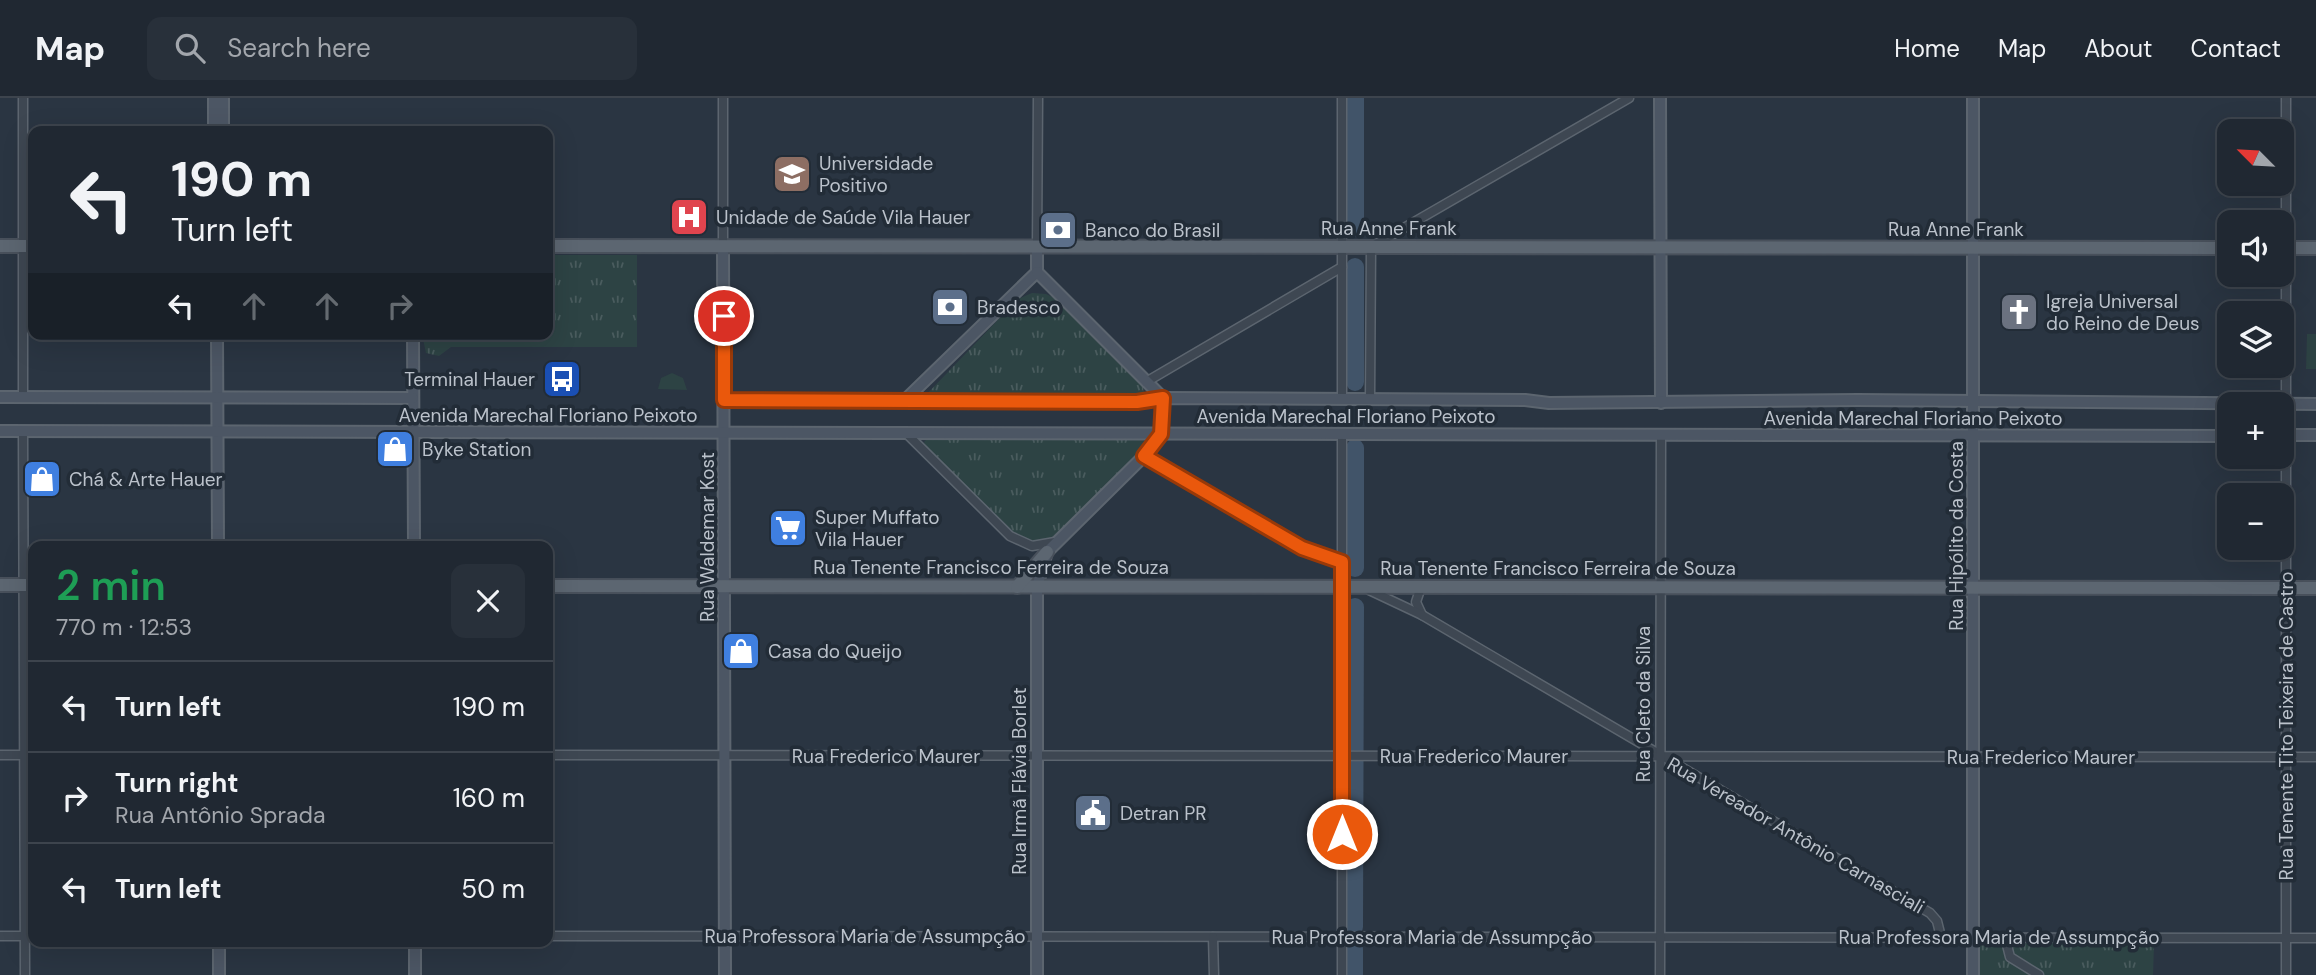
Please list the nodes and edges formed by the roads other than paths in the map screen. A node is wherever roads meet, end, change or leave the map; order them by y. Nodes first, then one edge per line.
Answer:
1 (23, 98) edge
2 (214, 98) edge
3 (223, 98) edge
4 (723, 98) edge
5 (1038, 98) edge
6 (1342, 98) edge
7 (1629, 98) edge
8 (1660, 98) edge
9 (1973, 98) edge
10 (2286, 98) edge
11 (214, 126) edge
12 (223, 126) edge
13 (2285, 210) edge
14 (0, 246) edge
15 (28, 246) edge
16 (553, 246) edge
17 (723, 246) junction
18 (1037, 247) junction
19 (1342, 247) junction
20 (1370, 247) junction
21 (1661, 248) junction
22 (1973, 248) junction
23 (2217, 248) edge
24 (2294, 248) edge
25 (2316, 248) edge
26 (1342, 267) junction
27 (1037, 272) junction
28 (2284, 287) edge
29 (217, 340) edge
30 (413, 340) edge
31 (1146, 382) junction
32 (2286, 392) edge
33 (0, 397) edge
34 (23, 397) junction
35 (217, 397) junction
36 (413, 398) junction
37 (1163, 398) junction
38 (1342, 399) junction
39 (1370, 399) junction
40 (724, 400) junction
41 (904, 401) junction
42 (1973, 401) junction
43 (1661, 403) junction
44 (2217, 403) edge
45 (2294, 404) edge
46 (2316, 404) edge
47 (0, 431) edge
48 (23, 431) junction
49 (218, 432) junction
50 (413, 432) junction
51 (724, 433) junction
52 (907, 434) junction
53 (1161, 434) junction
54 (1661, 434) junction
55 (1342, 435) junction
56 (2294, 435) edge
57 (2316, 435) edge
58 (1973, 436) junction
59 (2217, 436) edge
60 (1144, 456) junction
61 (2284, 469) edge
62 (218, 541) edge
63 (414, 541) edge
64 (1058, 541) junction
65 (1047, 552) junction
66 (28, 559) edge
67 (1342, 562) junction
68 (0, 585) edge
69 (28, 585) edge
70 (553, 586) edge
71 (724, 586) junction
72 (1017, 587) junction
73 (1037, 587) junction
74 (1342, 587) junction
75 (1363, 587) junction
76 (1421, 587) junction
77 (1660, 587) junction
78 (1973, 588) junction
79 (2286, 588) junction
80 (2316, 588) edge
81 (1422, 615) junction
82 (0, 755) edge
83 (28, 755) edge
84 (553, 755) edge
85 (725, 755) junction
86 (1037, 756) junction
87 (1345, 756) junction
88 (1661, 757) junction
89 (1973, 757) junction
90 (2286, 757) junction
91 (2316, 757) edge
92 (0, 936) edge
93 (28, 936) edge
94 (553, 936) edge
95 (725, 936) junction
96 (1037, 937) junction
97 (1213, 937) junction
98 (1342, 937) junction
99 (1660, 937) junction
100 (1941, 937) junction
101 (1973, 937) junction
102 (2005, 937) junction
103 (2286, 938) junction
104 (2316, 938) edge
105 (28, 946) edge
106 (219, 947) edge
107 (415, 947) edge
108 (25, 975) edge
109 (219, 975) edge
110 (415, 975) edge
111 (725, 975) edge
112 (1037, 975) edge
113 (1214, 975) edge
114 (1342, 975) edge
115 (1660, 975) edge
116 (1973, 975) edge
117 (2039, 975) edge
118 (2286, 975) edge

1 - 15 street
2 - 11 street
3 - 12 street
4 - 17 street, Rua Waldemar Kost
5 - 18 street
6 - 19 street
7 - 20 street
8 - 21 street
9 - 22 street, Rua Hipólito da Costa
10 - 13 street
14 - 15 main road
15 - 34 street
16 - 17 main road, Rua Anne Frank
17 - 18 main road, Rua Anne Frank
17 - 40 street, Rua Waldemar Kost
18 - 19 main road, Rua Anne Frank
18 - 27 street
19 - 20 main road, Rua Anne Frank
19 - 26 street
20 - 21 main road, Rua Anne Frank
20 - 39 street
21 - 22 main road, Rua Anne Frank
21 - 43 street
22 - 23 main road, Rua Anne Frank
22 - 42 street, Rua Hipólito da Costa
24 - 25 main road
26 - 31 street
26 - 38 street
27 - 31 street
27 - 41 street
28 - 32 street
29 - 35 street
30 - 36 street
31 - 37 street
33 - 34 street, Avenida Marechal Floriano Peixoto
34 - 35 street, Avenida Marechal Floriano Peixoto
35 - 36 street, Avenida Marechal Floriano Peixoto
35 - 49 street
36 - 50 street
37 - 38 street, Avenida Marechal Floriano Peixoto
37 - 41 street, Avenida Marechal Floriano Peixoto
37 - 53 street
38 - 39 street, Avenida Marechal Floriano Peixoto
39 - 43 street, Avenida Marechal Floriano Peixoto
40 - 41 street, Avenida Marechal Floriano Peixoto
40 - 51 street, Rua Waldemar Kost
42 - 43 street, Avenida Marechal Floriano Peixoto
42 - 44 street, Avenida Marechal Floriano Peixoto
42 - 58 street, Rua Hipólito da Costa
45 - 46 street, Avenida Marechal Floriano Peixoto
47 - 48 street, Avenida Marechal Floriano Peixoto
48 - 49 street, Avenida Marechal Floriano Peixoto
48 - 66 street
49 - 50 street, Avenida Marechal Floriano Peixoto
49 - 62 street
50 - 51 street, Avenida Marechal Floriano Peixoto
50 - 63 street
51 - 52 street, Avenida Marechal Floriano Peixoto
51 - 71 street, Rua Waldemar Kost
52 - 53 street, Avenida Marechal Floriano Peixoto
52 - 64 street
53 - 55 street, Avenida Marechal Floriano Peixoto
53 - 60 street
54 - 55 street, Avenida Marechal Floriano Peixoto
54 - 58 street, Avenida Marechal Floriano Peixoto
54 - 77 street, Rua Cleto da Silva
55 - 67 street
56 - 57 street
58 - 59 street, Avenida Marechal Floriano Peixoto
58 - 78 street, Rua Hipólito da Costa
60 - 64 street
60 - 67 street
61 - 79 street, Rua Tenente Tito Teixeira de Castro
64 - 65 street
65 - 72 main road
65 - 73 street, Rua Irmã Flávia Borlet
67 - 74 street
68 - 69 main road
70 - 71 main road, Rua Tenente Francisco Ferreira de Souza
71 - 72 main road, Rua Tenente Francisco Ferreira de Souza
71 - 85 street, Rua Waldemar Kost
72 - 73 main road, Rua Tenente Francisco Ferreira de Souza
73 - 74 main road, Rua Tenente Francisco Ferreira de Souza
73 - 86 street, Rua Irmã Flávia Borlet
74 - 75 main road, Rua Tenente Francisco Ferreira de Souza
74 - 87 street
75 - 76 main road, Rua Tenente Francisco Ferreira de Souza
75 - 81 street, Rua Vereador Antônio Carnasciali
76 - 77 main road, Rua Tenente Francisco Ferreira de Souza
76 - 81 street
77 - 78 main road, Rua Tenente Francisco Ferreira de Souza
77 - 88 street, Rua Cleto da Silva
78 - 79 main road, Rua Tenente Francisco Ferreira de Souza
78 - 89 street, Rua Hipólito da Costa
79 - 80 main road, Rua Tenente Francisco Ferreira de Souza
79 - 90 street, Rua Tenente Tito Teixeira de Castro
81 - 88 street, Rua Vereador Antônio Carnasciali
82 - 83 street
84 - 85 street, Rua Frederico Maurer
85 - 86 street, Rua Frederico Maurer
85 - 95 street, Rua Waldemar Kost
86 - 87 street, Rua Frederico Maurer
86 - 96 street, Rua Irmã Flávia Borlet
87 - 88 street, Rua Frederico Maurer
87 - 98 street
88 - 89 street, Rua Frederico Maurer
88 - 99 street, Rua Cleto da Silva
88 - 100 street, Rua Vereador Antônio Carnasciali
89 - 90 street, Rua Frederico Maurer
89 - 101 street, Rua Hipólito da Costa
90 - 91 street, Rua Frederico Maurer
90 - 103 street, Rua Tenente Tito Teixeira de Castro
92 - 93 street
94 - 95 street, Rua Professora Maria de Assumpção
95 - 96 street, Rua Professora Maria de Assumpção
95 - 111 street, Rua Waldemar Kost
96 - 97 street, Rua Professora Maria de Assumpção
96 - 112 street, Rua Irmã Flávia Borlet
97 - 98 street, Rua Professora Maria de Assumpção
97 - 113 street
98 - 99 street, Rua Professora Maria de Assumpção
98 - 114 street
99 - 100 street, Rua Professora Maria de Assumpção
99 - 115 street, Rua Cleto da Silva
100 - 101 street, Rua Professora Maria de Assumpção
101 - 102 street, Rua Professora Maria de Assumpção
101 - 116 street, Rua Hipólito da Costa
102 - 103 street, Rua Professora Maria de Assumpção
102 - 117 street
103 - 104 street, Rua Professora Maria de Assumpção
103 - 118 street, Rua Tenente Tito Teixeira de Castro
105 - 108 street
106 - 109 street
107 - 110 street

